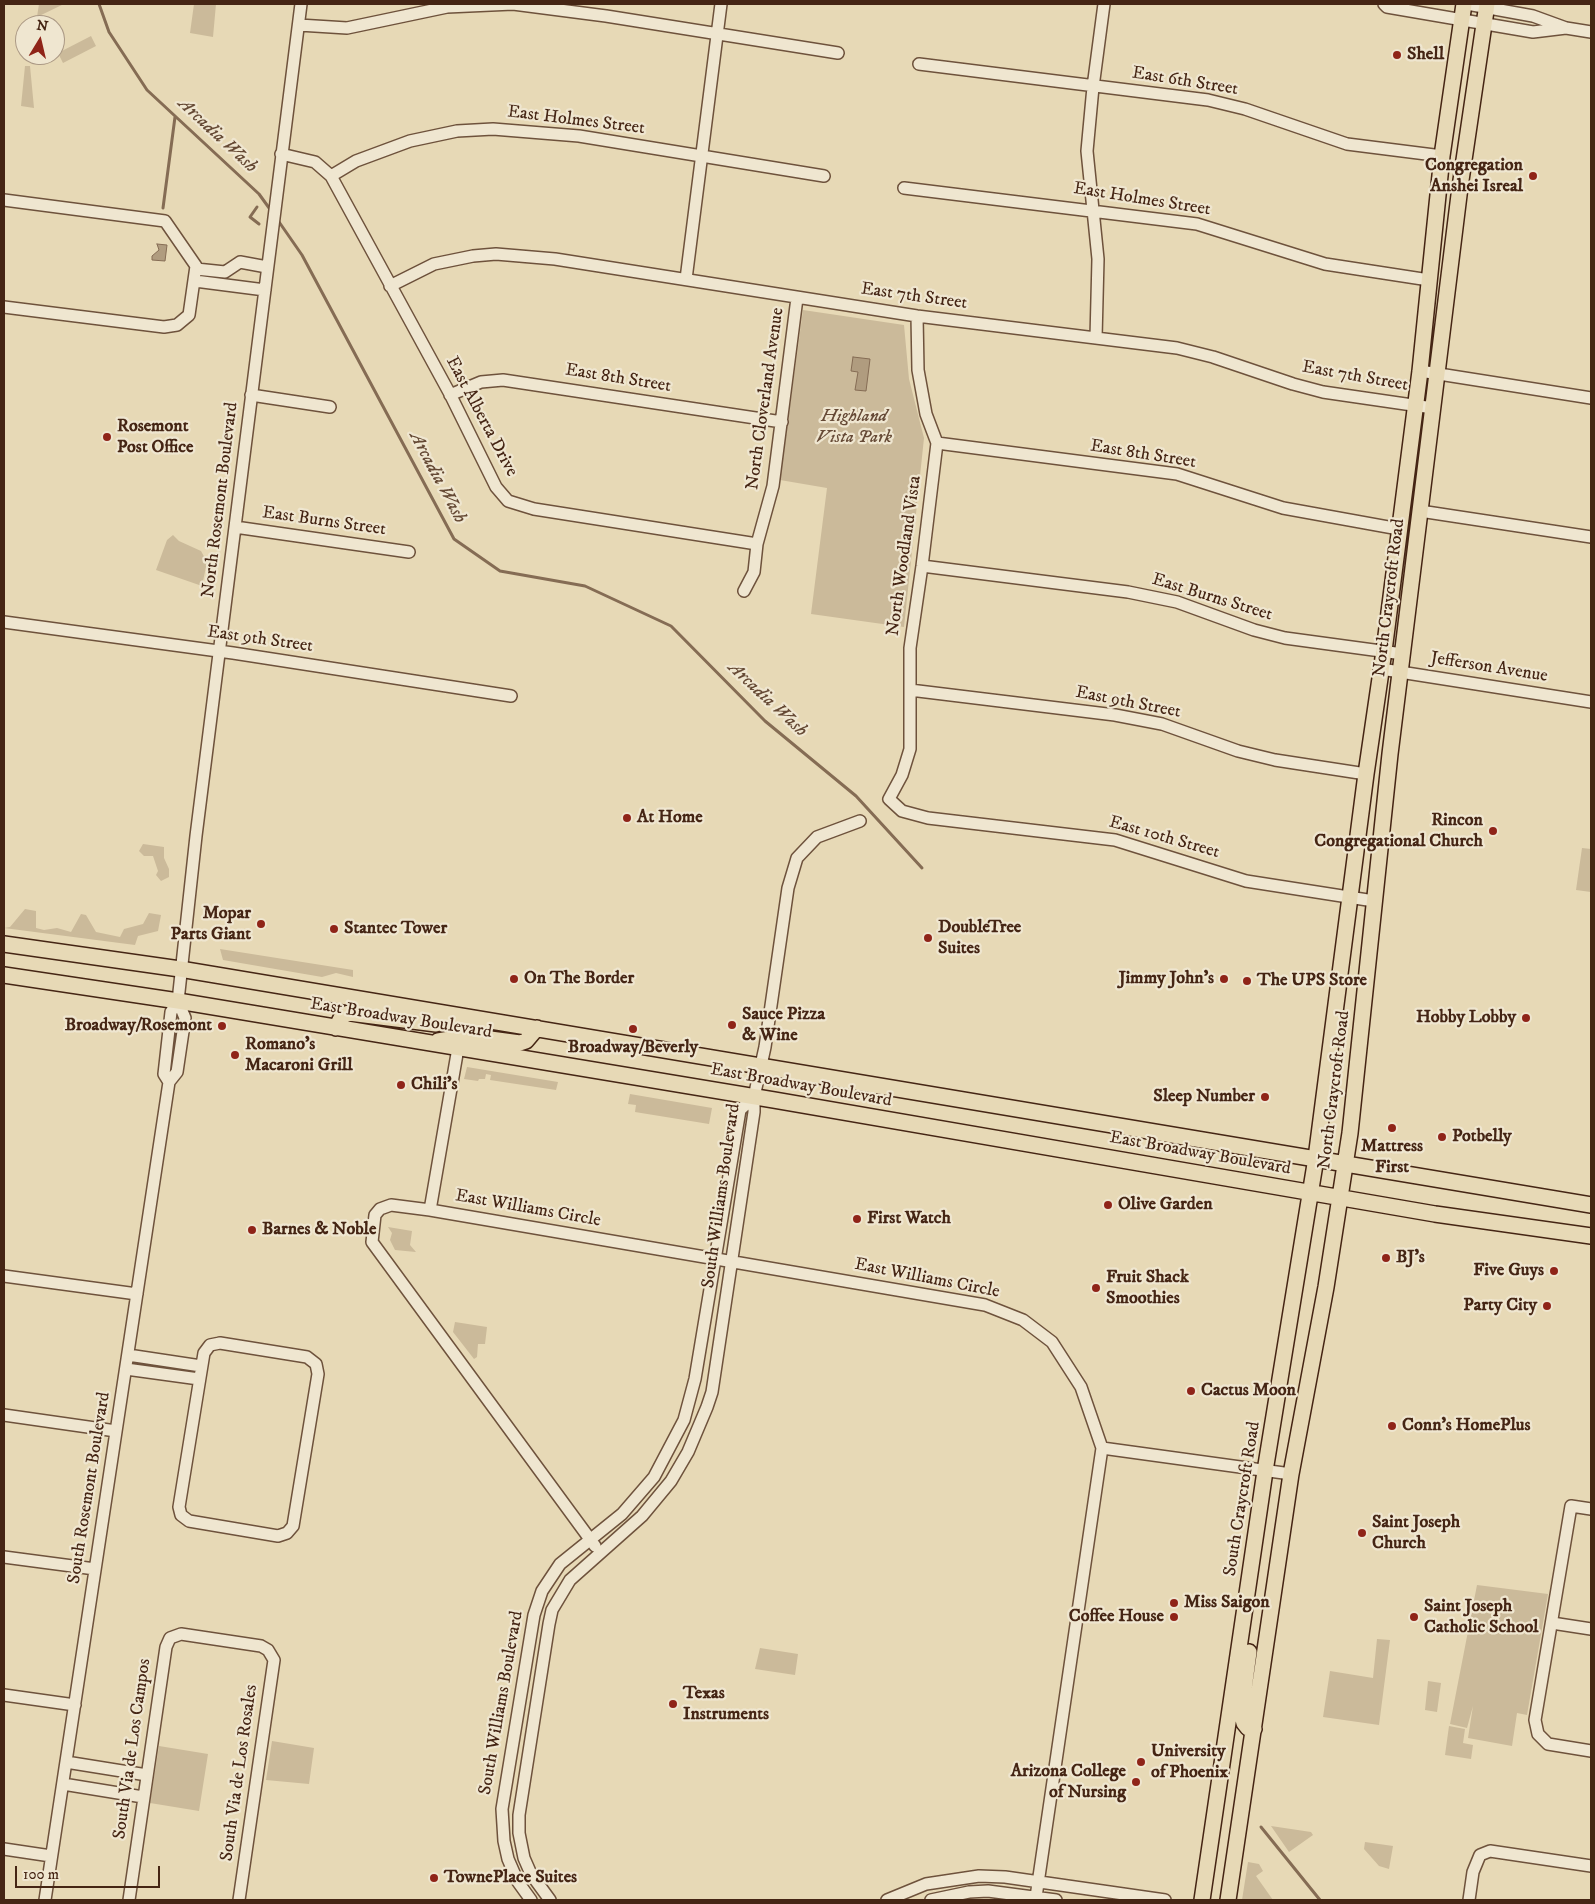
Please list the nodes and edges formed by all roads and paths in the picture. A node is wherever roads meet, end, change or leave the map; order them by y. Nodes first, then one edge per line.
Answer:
1 (301, 4) edge
2 (721, 4) edge
3 (1104, 4) edge
4 (1384, 4) edge
5 (1465, 4) edge
6 (1487, 6) edge
7 (1461, 20) junction
8 (1485, 23) junction
9 (299, 25) junction
10 (1566, 28) junction
11 (1591, 32) edge
12 (717, 33) junction
13 (838, 53) dead end
14 (919, 64) dead end
15 (1093, 87) junction
16 (281, 154) junction
17 (702, 156) junction
18 (1442, 156) junction
19 (331, 176) junction
20 (824, 176) dead end
21 (904, 188) dead end
22 (4, 200) edge
23 (1092, 209) junction
24 (268, 267) junction
25 (232, 268) junction
26 (196, 269) junction
27 (686, 279) junction
28 (1429, 280) junction
29 (195, 281) junction
30 (229, 286) junction
31 (390, 286) junction
32 (265, 290) junction
33 (798, 298) junction
34 (4, 307) edge
35 (917, 316) junction
36 (1096, 338) junction
37 (1420, 371) junction
38 (1437, 374) junction
39 (251, 395) junction
40 (450, 395) junction
41 (1591, 398) edge
42 (1415, 404) junction
43 (330, 407) dead end
44 (1433, 408) junction
45 (782, 422) junction
46 (937, 444) junction
47 (1420, 511) junction
48 (235, 527) junction
49 (1399, 529) junction
50 (1591, 537) edge
51 (757, 544) junction
52 (409, 552) dead end
53 (922, 566) junction
54 (744, 591) dead end
55 (4, 622) edge
56 (220, 651) junction
57 (1384, 651) junction
58 (1403, 654) junction
59 (1382, 669) junction
60 (1400, 673) junction
61 (910, 690) junction
62 (511, 696) dead end
63 (1591, 702) edge
64 (1366, 774) junction
65 (889, 799) joint
66 (860, 821) dead end
67 (1350, 898) junction
68 (1374, 901) junction
69 (4, 944) edge
70 (180, 969) junction
71 (4, 975) edge
72 (178, 1001) junction
73 (461, 1015) junction
74 (336, 1028) junction
75 (538, 1028) junction
76 (430, 1043) junction
77 (458, 1048) junction
78 (761, 1065) junction
79 (754, 1097) junction
80 (1316, 1158) junction
81 (1345, 1164) junction
82 (1311, 1192) junction
83 (1340, 1198) junction
84 (1591, 1204) edge
85 (430, 1210) junction
86 (1591, 1236) edge
87 (715, 1259) junction
88 (731, 1262) junction
89 (4, 1276) edge
90 (137, 1294) junction
91 (128, 1355) junction
92 (201, 1366) junction
93 (126, 1369) junction
94 (199, 1380) junction
95 (4, 1415) edge
96 (116, 1431) junction
97 (1102, 1448) junction
98 (1266, 1471) junction
99 (1291, 1474) junction
100 (1591, 1509) edge
101 (590, 1540) junction
102 (600, 1552) junction
103 (4, 1557) edge
104 (95, 1569) junction
105 (1244, 1614) junction
106 (1552, 1623) junction
107 (1591, 1629) edge
108 (275, 1650) joint
109 (4, 1695) edge
110 (75, 1705) junction
111 (1254, 1729) junction
112 (1591, 1751) edge
113 (66, 1762) junction
114 (147, 1775) junction
115 (63, 1784) junction
116 (143, 1797) junction
117 (4, 1849) edge
118 (51, 1856) junction
119 (1591, 1866) edge
120 (1039, 1881) junction
121 (1036, 1897) junction
122 (44, 1900) edge
123 (128, 1900) edge
124 (239, 1900) edge
125 (531, 1900) edge
126 (550, 1900) edge
127 (887, 1900) edge
128 (931, 1900) edge
129 (1056, 1900) edge
130 (1165, 1900) edge
131 (1202, 1900) edge
132 (1228, 1900) edge
133 (1469, 1900) edge

1 - 9 street, North Rosemont Boulevard
2 - 12 street
3 - 15 street
4 - 7 street
5 - 6 street
5 - 7 main road, North Craycroft Road
6 - 8 main road, North Craycroft Road
6 - 10 street
7 - 8 street
7 - 18 main road, North Craycroft Road
8 - 10 street
8 - 38 main road, North Craycroft Road
9 - 12 street
9 - 16 street, North Rosemont Boulevard
10 - 11 street
12 - 13 street
12 - 17 street
14 - 15 street, East 6th Street
15 - 18 street, East 6th Street
15 - 23 street
16 - 19 street, East Alberta Drive
16 - 24 street, North Rosemont Boulevard
17 - 19 street, East Holmes Street
17 - 20 street, East Holmes Street
17 - 27 street
18 - 28 main road, North Craycroft Road
19 - 31 street, East Alberta Drive
21 - 23 street, East Holmes Street
22 - 26 street
23 - 28 street, East Holmes Street
23 - 36 street
24 - 25 street
24 - 32 street, North Rosemont Boulevard
25 - 26 street
25 - 30 street
26 - 29 street
27 - 31 street, East 7th Street
27 - 33 street, East 7th Street
28 - 37 main road, North Craycroft Road
29 - 30 street
29 - 34 street
30 - 32 street
31 - 40 street, East Alberta Drive
32 - 39 street, North Rosemont Boulevard
33 - 35 street, East 7th Street
33 - 45 street, North Cloverland Avenue
35 - 36 street, East 7th Street
35 - 46 street, North Woodland Vista
36 - 42 street, East 7th Street
37 - 38 street, East 7th Street
37 - 42 main road, North Craycroft Road
38 - 41 street, East 7th Street
38 - 44 main road, North Craycroft Road
39 - 43 street
39 - 48 street, North Rosemont Boulevard
40 - 45 street, East 8th Street
40 - 51 street, East Alberta Drive
42 - 44 street, East 7th Street
42 - 49 main road, North Craycroft Road
44 - 47 main road, North Craycroft Road
45 - 51 street, North Cloverland Avenue
46 - 49 street, East 8th Street
46 - 53 street, North Woodland Vista
47 - 50 street
47 - 58 main road, North Craycroft Road
48 - 52 street, East Burns Street
48 - 56 street, North Rosemont Boulevard
49 - 57 main road, North Craycroft Road
51 - 54 street, North Cloverland Avenue
53 - 57 street, East Burns Street
53 - 61 street, North Woodland Vista
55 - 56 street, East 9th Street
56 - 62 street, East 9th Street
56 - 70 street, North Rosemont Boulevard
57 - 58 street, East Burns Street
57 - 59 main road, North Craycroft Road
58 - 60 main road, North Craycroft Road
59 - 60 street, Jefferson Avenue
59 - 64 main road, North Craycroft Road
60 - 63 street, Jefferson Avenue
60 - 68 main road, North Craycroft Road
61 - 64 street, East 9th Street
61 - 65 street, North Woodland Vista
64 - 67 main road, North Craycroft Road
65 - 67 street, East 10th Street
66 - 78 street
67 - 68 street, East 10th Street
67 - 80 main road, North Craycroft Road
68 - 81 main road, North Craycroft Road
69 - 70 main road, East Broadway Boulevard
70 - 72 street, North Rosemont Boulevard
70 - 73 main road, East Broadway Boulevard
71 - 72 main road, East Broadway Boulevard
72 - 74 main road, East Broadway Boulevard
72 - 90 street, South Rosemont Boulevard
73 - 74 main road
73 - 75 main road, East Broadway Boulevard
74 - 76 main road, East Broadway Boulevard
75 - 76 main road
75 - 78 main road, East Broadway Boulevard
76 - 77 main road, East Broadway Boulevard
77 - 79 main road, East Broadway Boulevard
77 - 85 street, East Williams Circle
78 - 79 street
78 - 80 main road, East Broadway Boulevard
79 - 82 main road, East Broadway Boulevard
79 - 87 street, South Williams Boulevard
79 - 88 street, South Williams Boulevard
80 - 81 main road, East Broadway Boulevard
80 - 82 main road, North Craycroft Road
81 - 83 main road, North Craycroft Road
81 - 84 main road, East Broadway Boulevard
82 - 83 main road, East Broadway Boulevard
82 - 98 main road, South Craycroft Road
83 - 86 main road, East Broadway Boulevard
83 - 99 main road
85 - 87 street, East Williams Circle
85 - 101 street, East Williams Circle
87 - 88 street, East Williams Circle
87 - 101 street, South Williams Boulevard
88 - 97 street, East Williams Circle
88 - 102 street, South Williams Boulevard
89 - 90 street
90 - 91 street, South Rosemont Boulevard
91 - 92 street
91 - 93 street, South Rosemont Boulevard
92 - 94 street
92 - 94 street
93 - 94 street
93 - 96 street, South Rosemont Boulevard
95 - 96 street
96 - 104 street, South Rosemont Boulevard
97 - 98 street
97 - 120 street, East Williams Circle
98 - 99 street
98 - 105 main road, South Craycroft Road
99 - 111 main road
100 - 106 street
101 - 102 street, East Williams Circle
101 - 125 street, South Williams Boulevard
102 - 126 street, South Williams Boulevard
103 - 104 street
104 - 110 street, South Rosemont Boulevard
105 - 111 main road
105 - 131 main road, South Craycroft Road
106 - 107 street
106 - 112 street
108 - 114 street, South Via de Los Campos
108 - 124 street, South Via de Los Rosales
109 - 110 street
110 - 113 street, South Rosemont Boulevard
111 - 132 main road
113 - 114 street
113 - 115 street, South Rosemont Boulevard
114 - 116 street, South Via de Los Campos
115 - 116 street
115 - 118 street, South Rosemont Boulevard
116 - 123 street, South Via de Los Campos
117 - 118 street
118 - 122 street, South Rosemont Boulevard
119 - 133 street
120 - 121 street, East Williams Circle
120 - 127 street
120 - 130 street
121 - 128 street
121 - 129 street

